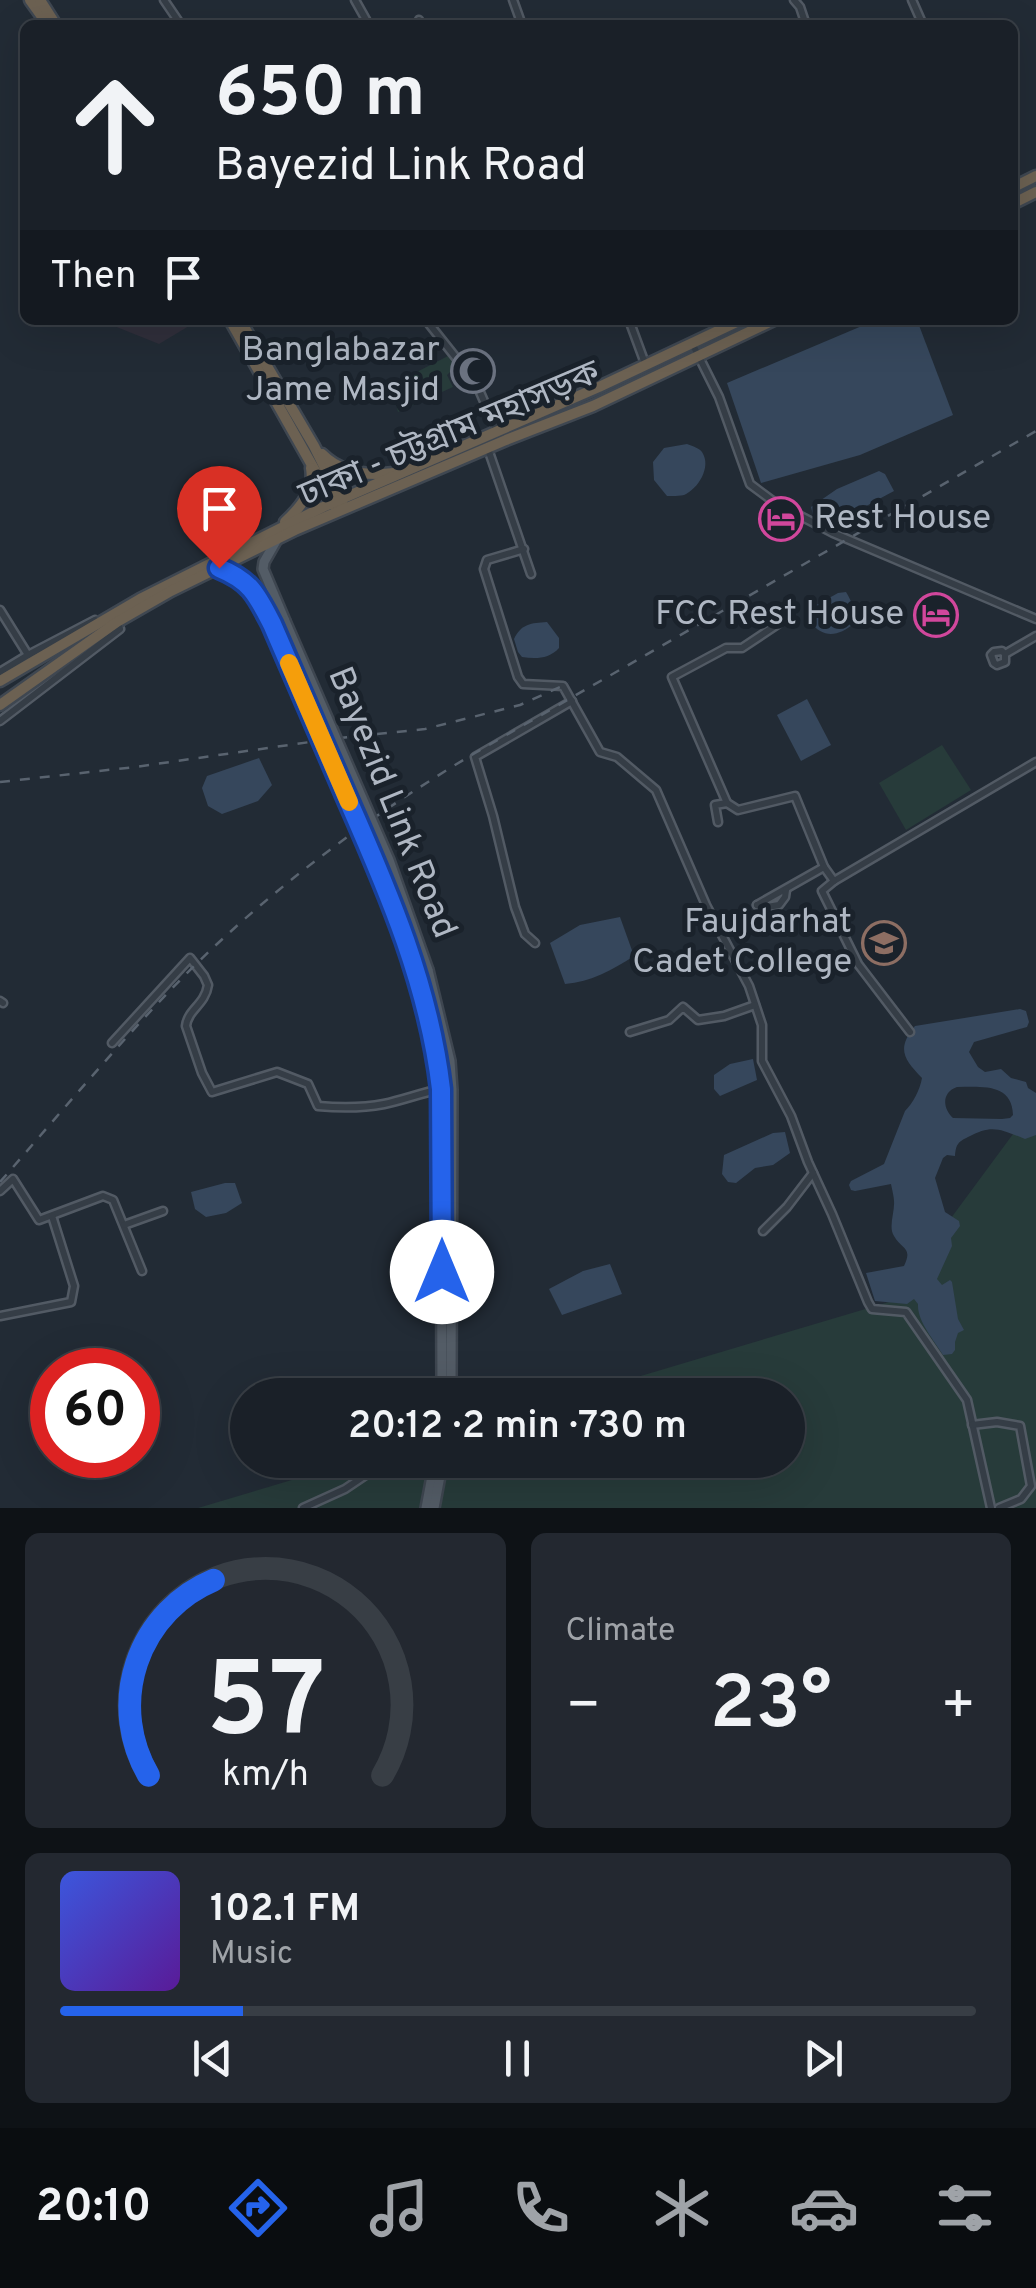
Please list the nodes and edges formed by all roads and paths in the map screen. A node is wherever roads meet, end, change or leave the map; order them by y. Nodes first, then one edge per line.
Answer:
1 (37, 0) edge
2 (52, 20) edge
3 (233, 325) edge
4 (243, 325) edge
5 (430, 325) edge
6 (631, 325) edge
7 (730, 325) edge
8 (764, 325) edge
9 (692, 343) junction
10 (699, 356) junction
11 (646, 366) junction
12 (497, 432) junction
13 (488, 448) junction
14 (310, 449) junction
15 (408, 471) junction
16 (339, 505) junction
17 (277, 535) junction
18 (524, 549) junction
19 (219, 568) junction
20 (531, 574) dead end
21 (140, 599) junction
22 (0, 610) edge
23 (115, 618) junction
24 (1036, 619) edge
25 (778, 624) dead end
26 (1036, 636) edge
27 (28, 654) junction
28 (1005, 654) dead end
29 (0, 672) edge
30 (0, 681) edge
31 (572, 700) junction
32 (0, 706) edge
33 (0, 721) edge
34 (1036, 762) edge
35 (728, 803) junction
36 (718, 822) dead end
37 (824, 866) junction
38 (834, 882) junction
39 (786, 888) dead end
40 (535, 943) dead end
41 (756, 1005) junction
42 (630, 1032) dead end
43 (910, 1032) dead end
44 (112, 1042) dead end
45 (441, 1089) junction
46 (813, 1173) junction
47 (0, 1191) edge
48 (163, 1211) dead end
49 (52, 1216) junction
50 (124, 1225) junction
51 (764, 1231) dead end
52 (142, 1271) dead end
53 (0, 1316) edge
54 (442, 1378) edge
55 (451, 1378) edge
56 (972, 1425) junction
57 (362, 1478) edge
58 (432, 1478) edge
59 (440, 1478) edge
60 (304, 1508) edge
61 (426, 1508) edge
62 (434, 1508) edge
63 (990, 1508) edge
64 (999, 1508) edge

1 - 2 highway
3 - 14 highway
4 - 14 highway
5 - 12 street
6 - 11 street
7 - 9 highway, ঢাকা - চট্টগ্রাম মহাসড়ক
8 - 10 highway, ঢাকা - চট্টগ্রাম মহাসড়ক
9 - 10 street
9 - 11 highway, ঢাকা - চট্টগ্রাম মহাসড়ক
10 - 13 highway, ঢাকা - চট্টগ্রাম মহাসড়ক
10 - 24 street
11 - 12 highway, ঢাকা - চট্টগ্রাম মহাসড়ক
12 - 15 highway, ঢাকা - চট্টগ্রাম মহাসড়ক
13 - 16 highway, ঢাকা - চট্টগ্রাম মহাসড়ক
13 - 18 street
14 - 15 highway
14 - 16 highway
14 - 17 highway
15 - 16 highway, ঢাকা - চট্টগ্রাম মহাসড়ক
16 - 17 highway, ঢাকা - চট্টগ্রাম মহাসড়ক
17 - 19 highway, ঢাকা - চট্টগ্রাম মহাসড়ক
17 - 21 highway, ঢাকা - চট্টগ্রাম মহাসড়ক
17 - 55 main road, Bayezid Link Road, bridge
18 - 20 street
18 - 31 street
19 - 23 highway, ঢাকা - চট্টগ্রাম মহাসড়ক
19 - 45 main road, Bayezid Link Road, bridge
21 - 23 highway, ঢাকা - চট্টগ্রাম মহাসড়ক
21 - 27 street
22 - 27 street
23 - 30 highway, ঢাকা - চট্টগ্রাম মহাসড়ক
23 - 32 highway, ঢাকা - চট্টগ্রাম মহাসড়ক
23 - 33 street
25 - 35 street
26 - 28 street
27 - 29 street
31 - 40 street
31 - 41 street
34 - 38 street
35 - 36 street
35 - 37 street
37 - 38 street
37 - 39 street
38 - 43 street
41 - 42 street
41 - 46 street
44 - 45 street
45 - 54 main road, Bayezid Link Road
46 - 51 street
46 - 56 street
47 - 49 street
48 - 50 street
49 - 50 street
49 - 53 street
50 - 52 street
56 - 63 street
56 - 64 street
57 - 60 street
58 - 61 main road
59 - 62 main road

